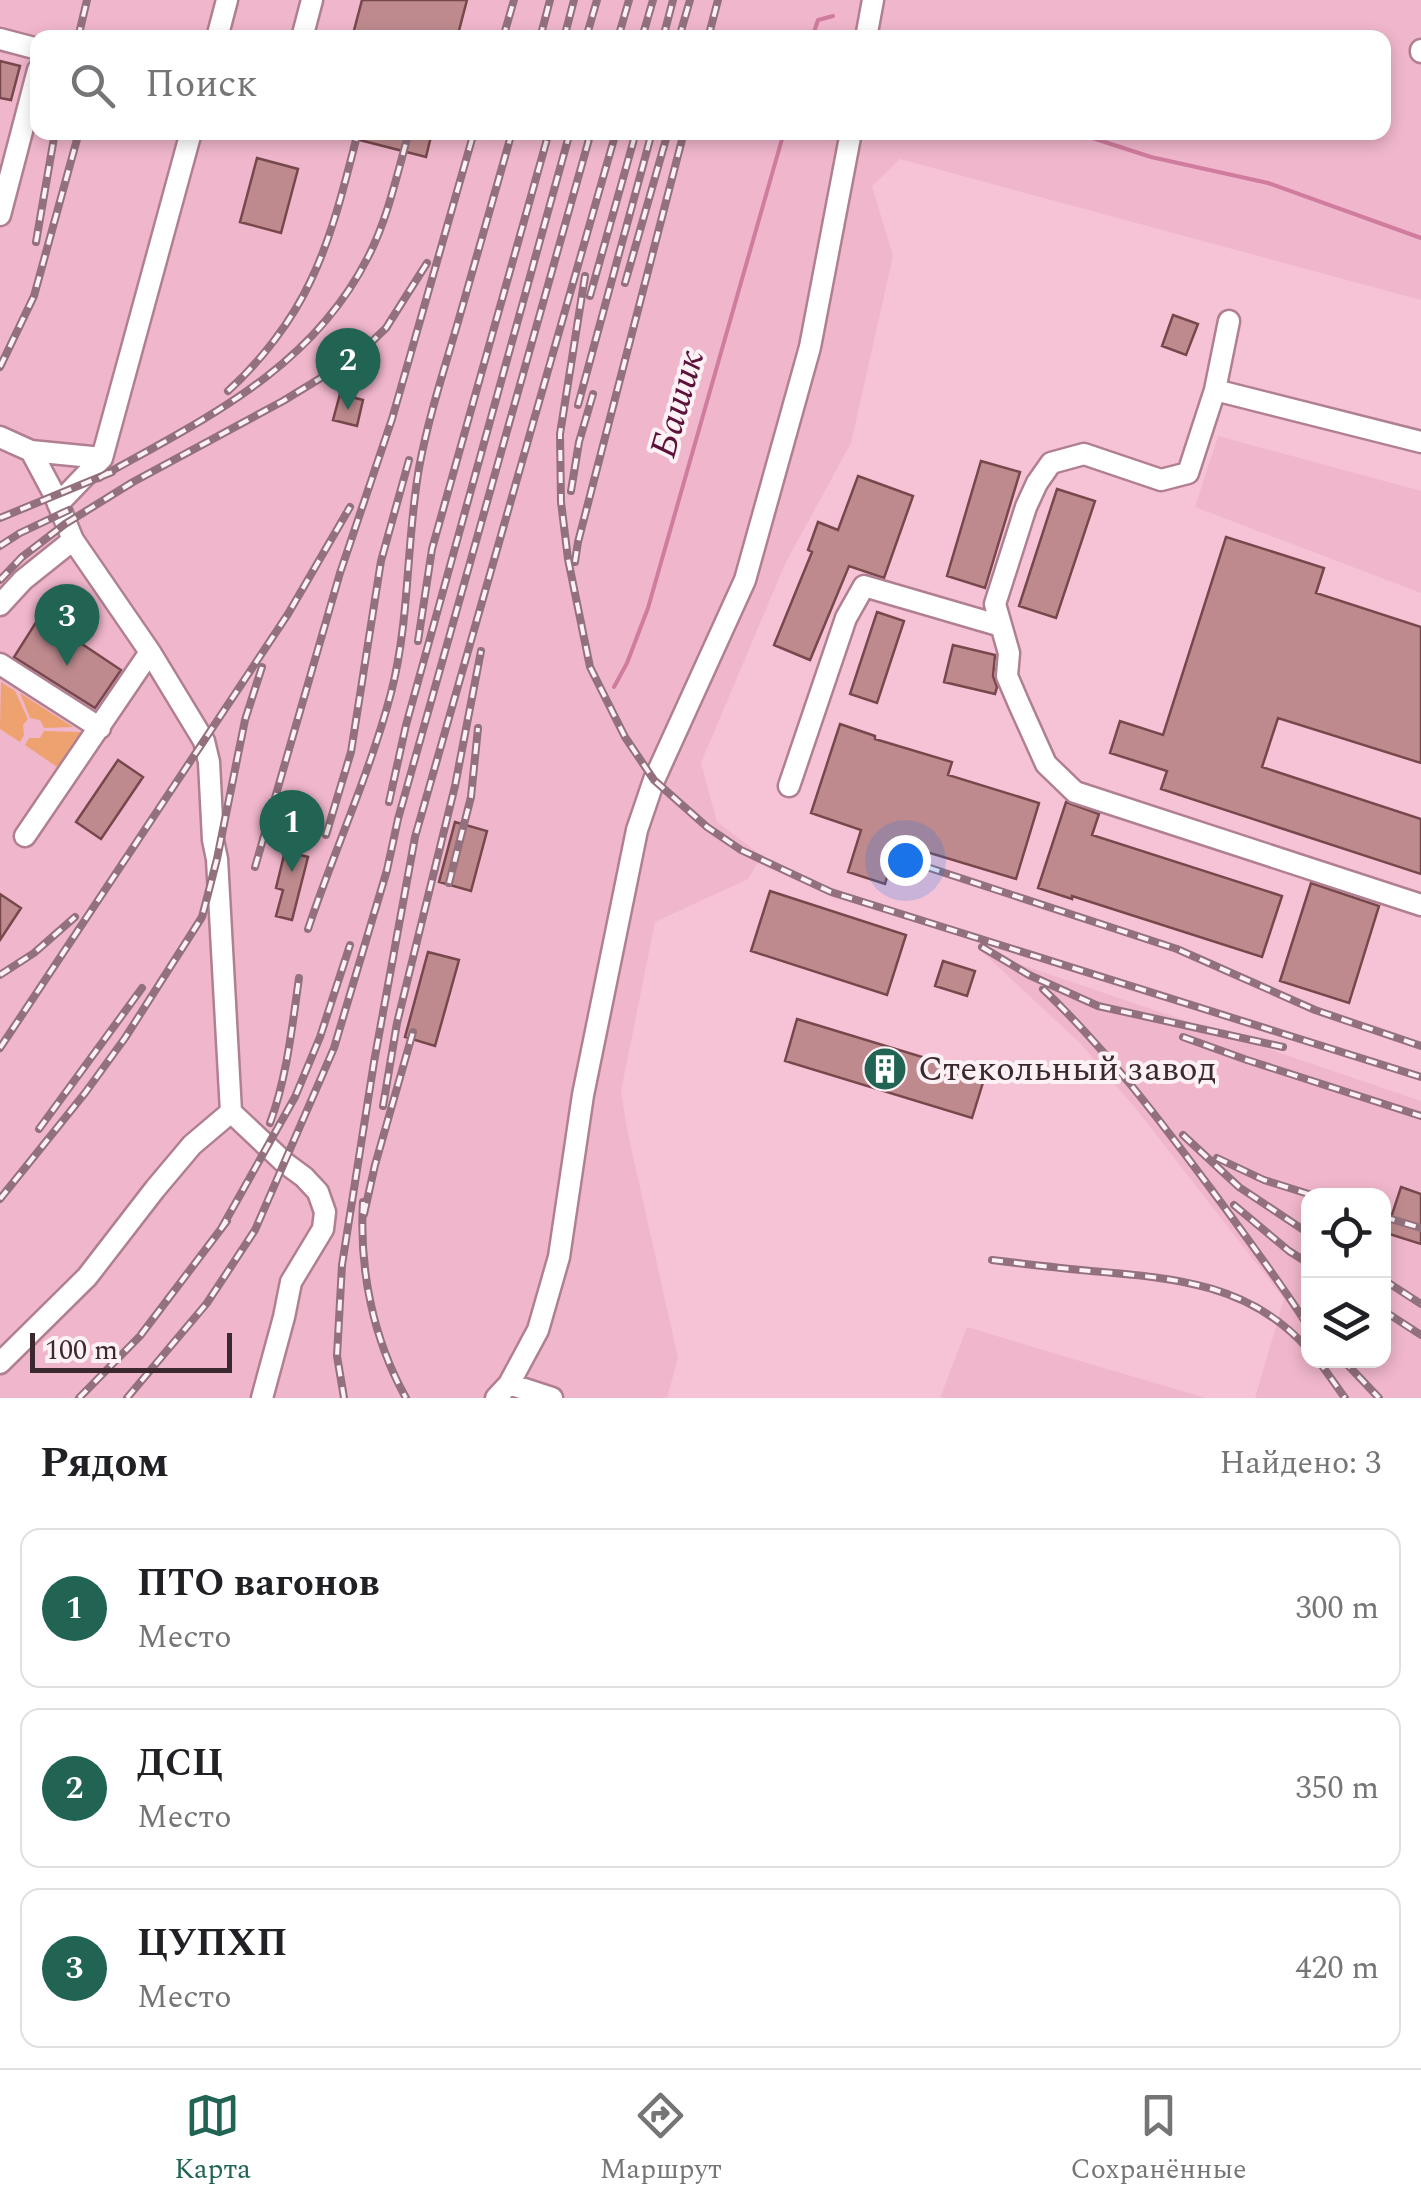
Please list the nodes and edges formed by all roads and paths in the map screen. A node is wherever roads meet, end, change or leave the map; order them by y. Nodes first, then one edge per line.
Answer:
1 (227, 0) edge
2 (312, 0) edge
3 (873, 0) edge
4 (219, 30) edge
5 (304, 30) edge
6 (867, 30) edge
7 (0, 39) edge
8 (30, 47) edge
9 (30, 101) edge
10 (189, 140) edge
11 (849, 140) edge
12 (0, 215) edge
13 (1229, 321) dead end
14 (1215, 390) junction
15 (0, 437) edge
16 (1421, 442) edge
17 (31, 451) junction
18 (102, 458) junction
19 (58, 504) junction
20 (73, 540) junction
21 (0, 605) edge
22 (1001, 626) junction
23 (150, 652) junction
24 (0, 664) edge
25 (100, 728) junction
26 (788, 786) dead end
27 (25, 836) dead end
28 (1421, 905) edge
29 (231, 1112) junction
30 (0, 1362) edge
31 (502, 1391) edge
32 (262, 1398) edge
33 (552, 1398) edge

1 - 4 street
2 - 5 street
3 - 6 street
7 - 8 street
9 - 12 street
10 - 18 street
11 - 31 street
13 - 14 street
14 - 16 street
14 - 22 street
15 - 17 street
17 - 18 street
17 - 19 street
18 - 19 street
19 - 20 street
20 - 21 street
20 - 23 street
22 - 26 street
22 - 28 street
23 - 25 street
23 - 29 street
24 - 25 street
25 - 27 street
29 - 30 street
29 - 32 street
31 - 33 street

